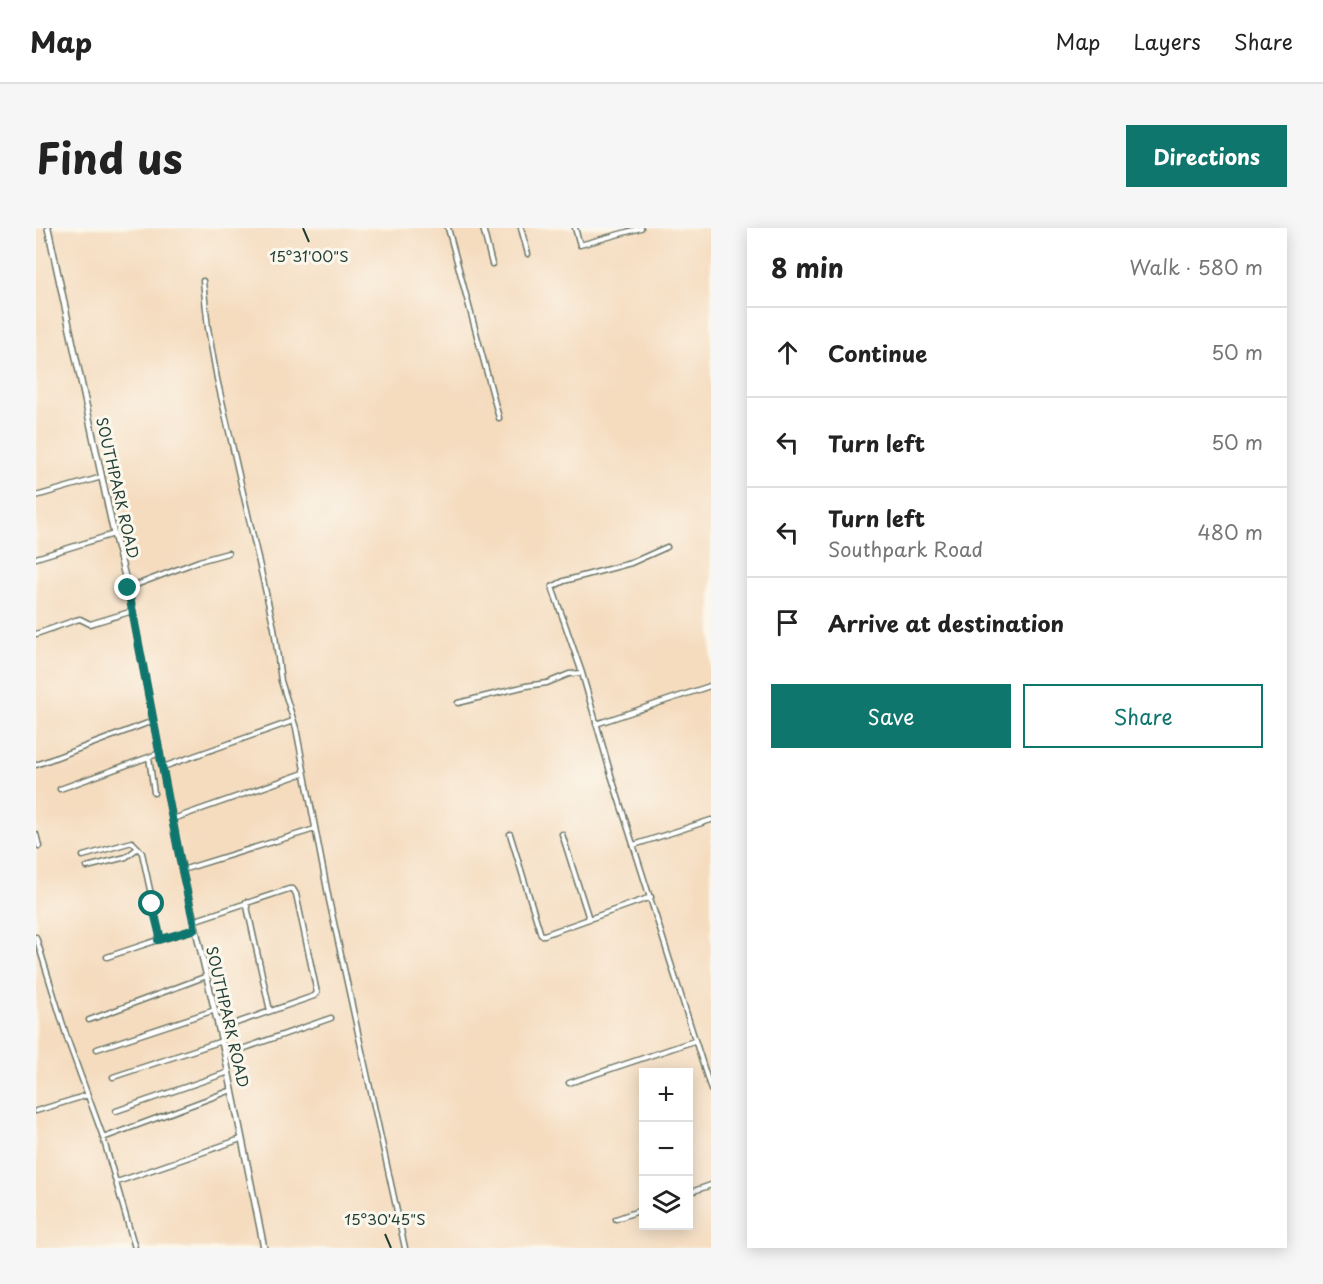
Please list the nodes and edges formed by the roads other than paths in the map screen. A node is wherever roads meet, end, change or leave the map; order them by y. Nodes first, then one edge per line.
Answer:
1 (48, 228) edge
2 (448, 228) edge
3 (483, 228) edge
4 (521, 228) edge
5 (575, 228) edge
6 (641, 228) edge
7 (528, 254) dead end
8 (492, 264) dead end
9 (203, 280) dead end
10 (500, 418) dead end
11 (102, 477) junction
12 (36, 496) edge
13 (114, 534) junction
14 (667, 547) dead end
15 (228, 554) dead end
16 (36, 558) edge
17 (128, 588) junction
18 (132, 611) junction
19 (36, 634) edge
20 (582, 673) junction
21 (710, 686) edge
22 (458, 703) dead end
23 (293, 720) junction
24 (155, 721) junction
25 (596, 724) junction
26 (161, 753) junction
27 (149, 757) junction
28 (36, 765) edge
29 (163, 766) junction
30 (304, 773) junction
31 (60, 789) dead end
32 (154, 793) dead end
33 (173, 819) junction
34 (711, 820) edge
35 (315, 829) junction
36 (36, 834) edge
37 (510, 834) dead end
38 (562, 834) dead end
39 (634, 845) junction
40 (39, 846) dead end
41 (138, 848) junction
42 (83, 856) dead end
43 (87, 867) dead end
44 (182, 870) junction
45 (651, 897) junction
46 (246, 902) junction
47 (589, 919) junction
48 (194, 921) junction
49 (195, 929) junction
50 (36, 937) edge
51 (158, 940) junction
52 (107, 957) dead end
53 (207, 976) junction
54 (215, 1010) junction
55 (270, 1011) junction
56 (331, 1018) dead end
57 (89, 1020) dead end
58 (219, 1029) junction
59 (222, 1041) junction
60 (694, 1041) junction
61 (97, 1049) dead end
62 (225, 1055) junction
63 (228, 1072) junction
64 (113, 1077) dead end
65 (569, 1083) dead end
66 (232, 1090) junction
67 (711, 1090) edge
68 (88, 1095) junction
69 (36, 1111) edge
70 (116, 1111) dead end
71 (103, 1138) junction
72 (241, 1139) junction
73 (117, 1182) junction
74 (711, 1185) edge
75 (693, 1191) edge
76 (639, 1211) edge
77 (616, 1219) dead end
78 (135, 1248) edge
79 (264, 1248) edge
80 (405, 1248) edge

1 - 11 street, SOUTHPARK ROAD
2 - 10 street
3 - 8 street
4 - 7 street
5 - 6 street
9 - 23 street
11 - 12 street
11 - 13 street, SOUTHPARK ROAD
13 - 16 street
13 - 17 street, SOUTHPARK ROAD
14 - 20 street
15 - 17 street
17 - 18 street, SOUTHPARK ROAD
18 - 19 street
18 - 24 street, SOUTHPARK ROAD
20 - 22 street
20 - 25 street
21 - 25 street
23 - 29 street
23 - 30 street
24 - 26 street, SOUTHPARK ROAD
24 - 28 street
25 - 39 street
26 - 27 street
26 - 29 street, SOUTHPARK ROAD
27 - 31 street
27 - 32 street
29 - 33 street, SOUTHPARK ROAD
30 - 33 street
30 - 35 street
33 - 44 street, SOUTHPARK ROAD
34 - 39 street
35 - 44 street
35 - 80 street
36 - 40 street
37 - 47 street
38 - 47 street
39 - 45 street
41 - 42 street
41 - 43 street
41 - 51 street
44 - 48 street, SOUTHPARK ROAD
45 - 47 street
45 - 60 street
46 - 48 street
46 - 55 street
46 - 55 street
48 - 49 street, SOUTHPARK ROAD
49 - 51 street
49 - 53 street, SOUTHPARK ROAD
50 - 68 street
51 - 52 street
53 - 54 street, SOUTHPARK ROAD
53 - 57 street
54 - 58 street, SOUTHPARK ROAD
54 - 61 street
55 - 58 street
56 - 62 street
58 - 59 street, SOUTHPARK ROAD
59 - 62 street, SOUTHPARK ROAD
59 - 64 street
60 - 65 street
60 - 67 street
62 - 63 street, SOUTHPARK ROAD
63 - 66 street, SOUTHPARK ROAD
63 - 70 street
66 - 71 street
66 - 72 street, SOUTHPARK ROAD
68 - 69 street
68 - 71 street
71 - 73 street
72 - 73 street
72 - 79 street, SOUTHPARK ROAD
73 - 78 street
74 - 75 street
76 - 77 street

